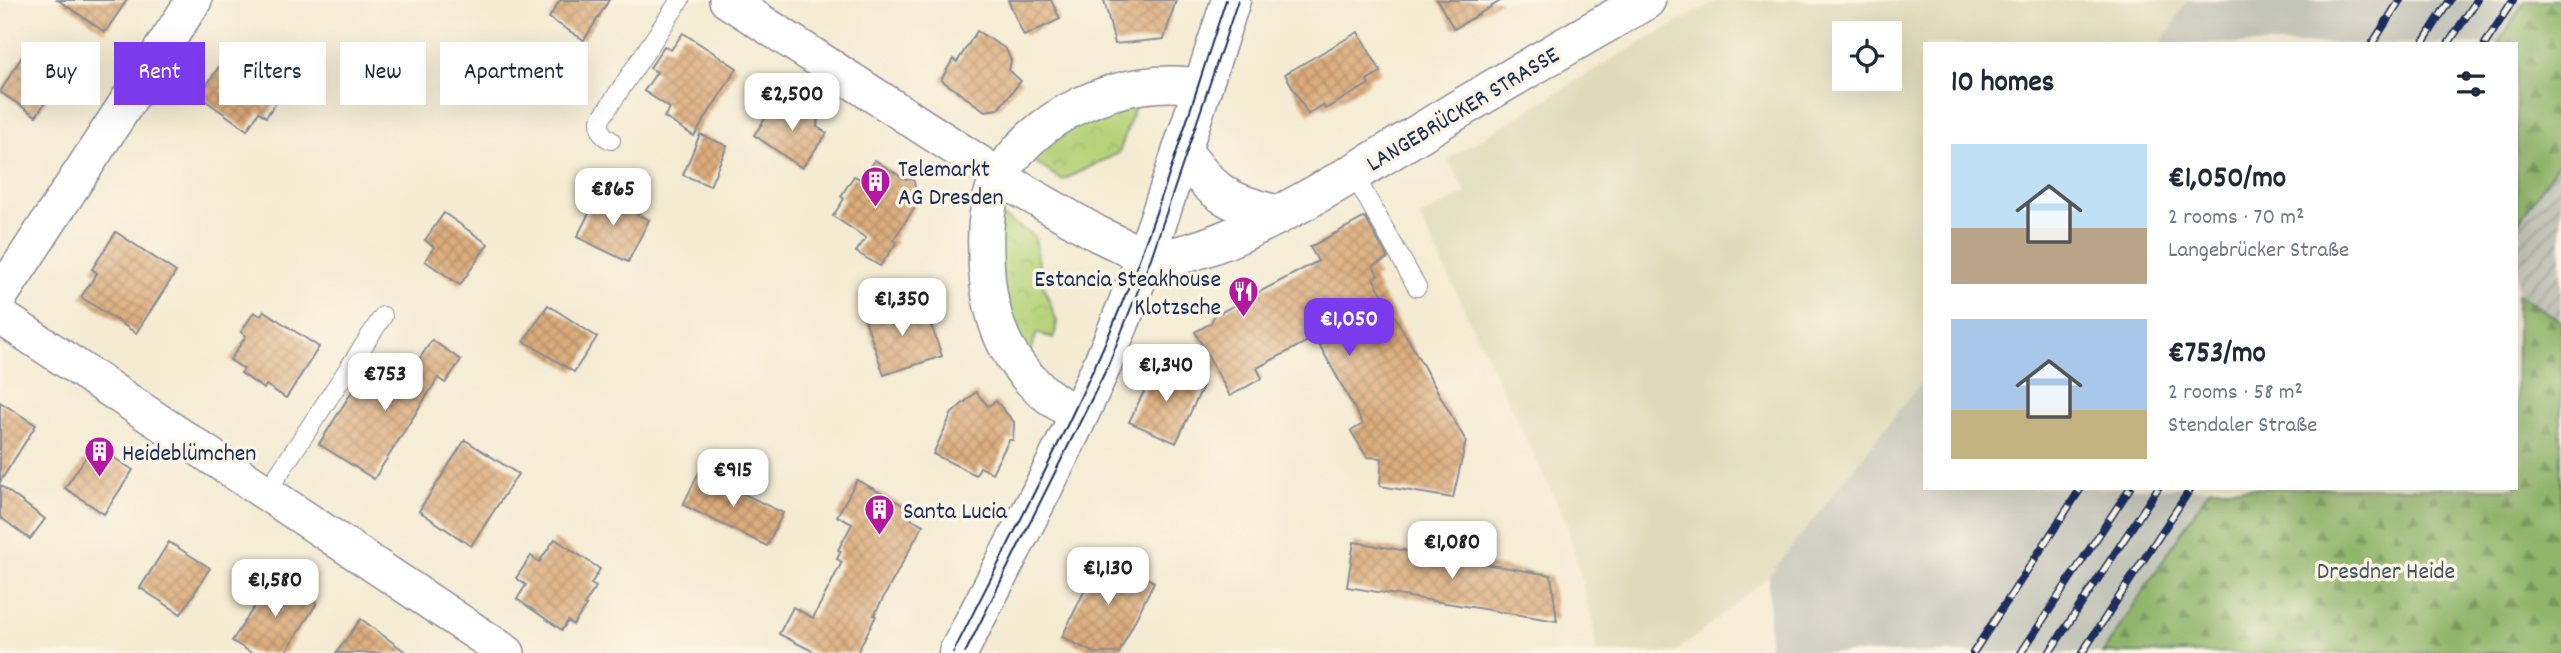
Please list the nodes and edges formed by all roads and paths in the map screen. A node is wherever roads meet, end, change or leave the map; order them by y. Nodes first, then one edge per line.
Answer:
1 (194, 0) edge
2 (680, 0) edge
3 (727, 0) edge
4 (1231, 0) edge
5 (1646, 0) edge
6 (1202, 87) junction
7 (611, 140) dead end
8 (1182, 151) junction
9 (1353, 173) junction
10 (1008, 182) junction
11 (1278, 215) junction
12 (1146, 257) junction
13 (1417, 287) dead end
14 (0, 296) edge
15 (0, 316) edge
16 (383, 316) dead end
17 (1079, 415) junction
18 (266, 493) junction
19 (507, 653) edge
20 (958, 653) edge

1 - 14 street
2 - 7 lane
3 - 10 street
4 - 6 main road
5 - 9 main road, LANGEBRÜCKER STRASSE
6 - 8 main road
6 - 10 street
8 - 11 main road
8 - 12 main road
9 - 11 main road, LANGEBRÜCKER STRASSE
9 - 13 lane
10 - 12 street
10 - 17 street
11 - 12 main road, LANGEBRÜCKER STRASSE
12 - 17 main road
15 - 18 street
16 - 18 lane
17 - 20 main road
18 - 19 street

